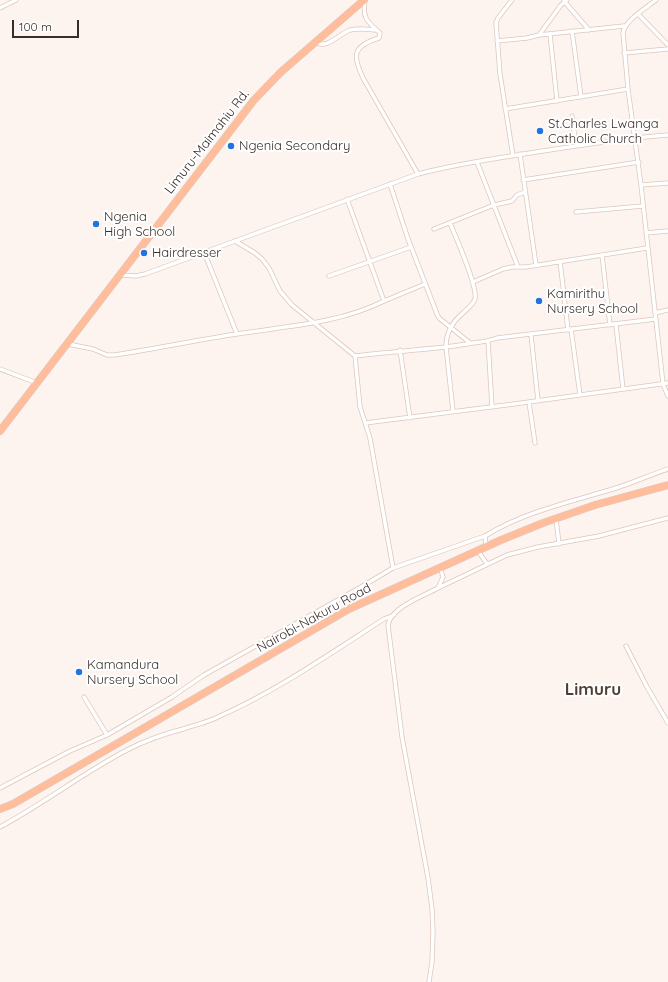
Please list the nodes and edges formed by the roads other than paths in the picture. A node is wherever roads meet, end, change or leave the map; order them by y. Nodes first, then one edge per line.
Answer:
1 (16, 0) edge
2 (365, 0) edge
3 (512, 0) edge
4 (656, 0) edge
5 (565, 1) edge
6 (0, 8) edge
7 (638, 14) junction
8 (624, 26) junction
9 (376, 30) junction
10 (588, 30) junction
11 (572, 31) junction
12 (539, 34) junction
13 (550, 34) junction
14 (497, 41) junction
15 (316, 42) junction
16 (668, 45) edge
17 (668, 49) edge
18 (624, 53) junction
19 (628, 89) junction
20 (581, 97) junction
21 (557, 101) junction
22 (506, 109) junction
23 (572, 116) dead end
24 (668, 134) edge
25 (635, 137) junction
26 (576, 146) junction
27 (520, 154) junction
28 (513, 156) junction
29 (477, 162) junction
30 (638, 162) junction
31 (418, 174) junction
32 (523, 180) junction
33 (668, 183) edge
34 (390, 184) junction
35 (641, 185) junction
36 (525, 192) junction
37 (347, 199) junction
38 (494, 205) junction
39 (643, 206) junction
40 (576, 212) dead end
41 (450, 223) junction
42 (434, 229) dead end
43 (668, 231) edge
44 (646, 232) junction
45 (235, 241) junction
46 (411, 247) junction
47 (647, 248) junction
48 (204, 252) junction
49 (602, 255) junction
50 (560, 261) junction
51 (370, 262) junction
52 (536, 265) junction
53 (518, 267) junction
54 (120, 276) junction
55 (329, 276) dead end
56 (472, 282) junction
57 (425, 284) junction
58 (384, 301) junction
59 (668, 310) edge
60 (655, 312) junction
61 (656, 319) junction
62 (314, 323) junction
63 (610, 325) junction
64 (616, 325) junction
65 (450, 328) junction
66 (569, 330) junction
67 (237, 334) junction
68 (531, 335) junction
69 (488, 341) junction
70 (470, 343) junction
71 (67, 344) junction
72 (446, 347) junction
73 (400, 350) junction
74 (355, 356) junction
75 (0, 369) edge
76 (37, 383) junction
77 (668, 383) edge
78 (663, 384) junction
79 (623, 390) junction
80 (580, 395) junction
81 (668, 396) edge
82 (538, 401) junction
83 (529, 402) junction
84 (492, 407) junction
85 (453, 411) junction
86 (410, 418) junction
87 (365, 423) junction
88 (0, 431) edge
89 (535, 443) dead end
90 (668, 469) edge
91 (668, 485) edge
92 (556, 518) junction
93 (668, 518) edge
94 (485, 536) junction
95 (559, 544) junction
96 (486, 546) junction
97 (477, 550) junction
98 (487, 564) junction
99 (440, 567) junction
100 (393, 568) junction
101 (438, 588) junction
102 (394, 615) junction
103 (626, 646) dead end
104 (84, 697) dead end
105 (668, 723) edge
106 (107, 736) junction
107 (122, 742) junction
108 (127, 750) junction
109 (0, 788) edge
110 (13, 804) junction
111 (0, 809) edge
112 (0, 814) edge
113 (0, 827) edge
114 (429, 982) edge

1 - 6 street
2 - 9 street
2 - 15 highway, Limuru-Maimahiu Rd.
3 - 14 street
4 - 7 street
5 - 10 street
5 - 12 street
7 - 8 street
7 - 16 street
8 - 10 street
8 - 18 street
9 - 15 street
9 - 31 street
10 - 11 street
11 - 13 street
11 - 20 street
12 - 13 street
12 - 14 street
13 - 21 street
14 - 22 street
15 - 54 highway, Limuru-Maimahiu Rd.
17 - 18 street
18 - 19 street
19 - 20 street
19 - 25 street
20 - 21 street
21 - 22 street
22 - 28 street
23 - 26 street
24 - 25 street
25 - 26 street
25 - 30 street
26 - 27 street
27 - 28 street
27 - 32 street
28 - 29 street
29 - 31 street
29 - 38 street
30 - 32 street
30 - 35 street
31 - 34 street
32 - 36 street
33 - 35 street
34 - 37 street
34 - 46 street
35 - 39 street
36 - 38 street
36 - 52 street
37 - 45 street
37 - 51 street
38 - 41 street
38 - 53 street
39 - 40 street
39 - 44 street
41 - 42 street
41 - 56 street
43 - 44 street
44 - 47 street
45 - 48 street
45 - 62 street
46 - 51 street
46 - 57 street
47 - 49 street
47 - 60 street
48 - 54 street
48 - 67 street
49 - 50 street
49 - 63 street
50 - 52 street
50 - 66 street
51 - 55 street
51 - 58 street
52 - 53 street
53 - 56 street
54 - 71 highway, Limuru-Maimahiu Rd.
56 - 65 street
57 - 58 street
57 - 65 street
58 - 62 street
59 - 60 street
60 - 61 street
61 - 64 street
61 - 78 street
62 - 67 street
62 - 74 street
63 - 64 street
63 - 66 street
64 - 79 street
65 - 70 street
65 - 72 street
66 - 68 street
66 - 80 street
67 - 71 street
68 - 69 street
68 - 82 street
69 - 70 street
69 - 84 street
70 - 72 street
71 - 76 highway, Limuru-Maimahiu Rd.
72 - 73 street
72 - 85 street
73 - 74 street
73 - 86 street
74 - 87 street
75 - 76 street
76 - 88 highway, Limuru-Maimahiu Rd.
77 - 78 street
78 - 79 street
78 - 81 street
79 - 80 street
80 - 82 street
82 - 83 street
83 - 84 street
83 - 89 street
84 - 85 street
85 - 86 street
86 - 87 street
87 - 100 street
90 - 94 street
91 - 92 highway, Nairobi-Nakuru Road
92 - 95 street
92 - 96 highway, Nairobi-Nakuru Road
93 - 95 street
94 - 96 street
94 - 100 street
95 - 98 street
96 - 97 highway, Nairobi-Nakuru Road
97 - 98 street
97 - 99 highway, Nairobi-Nakuru Road
98 - 101 street
99 - 101 street
99 - 107 highway, Nairobi-Nakuru Road
100 - 106 street
101 - 102 street
102 - 108 street
102 - 114 street
103 - 105 street
104 - 106 street
106 - 109 street
107 - 108 street
107 - 110 highway, Nairobi-Nakuru Road
108 - 113 street
110 - 111 highway, Nairobi-Nakuru Road
110 - 112 highway, Nairobi-Nakuru Road

